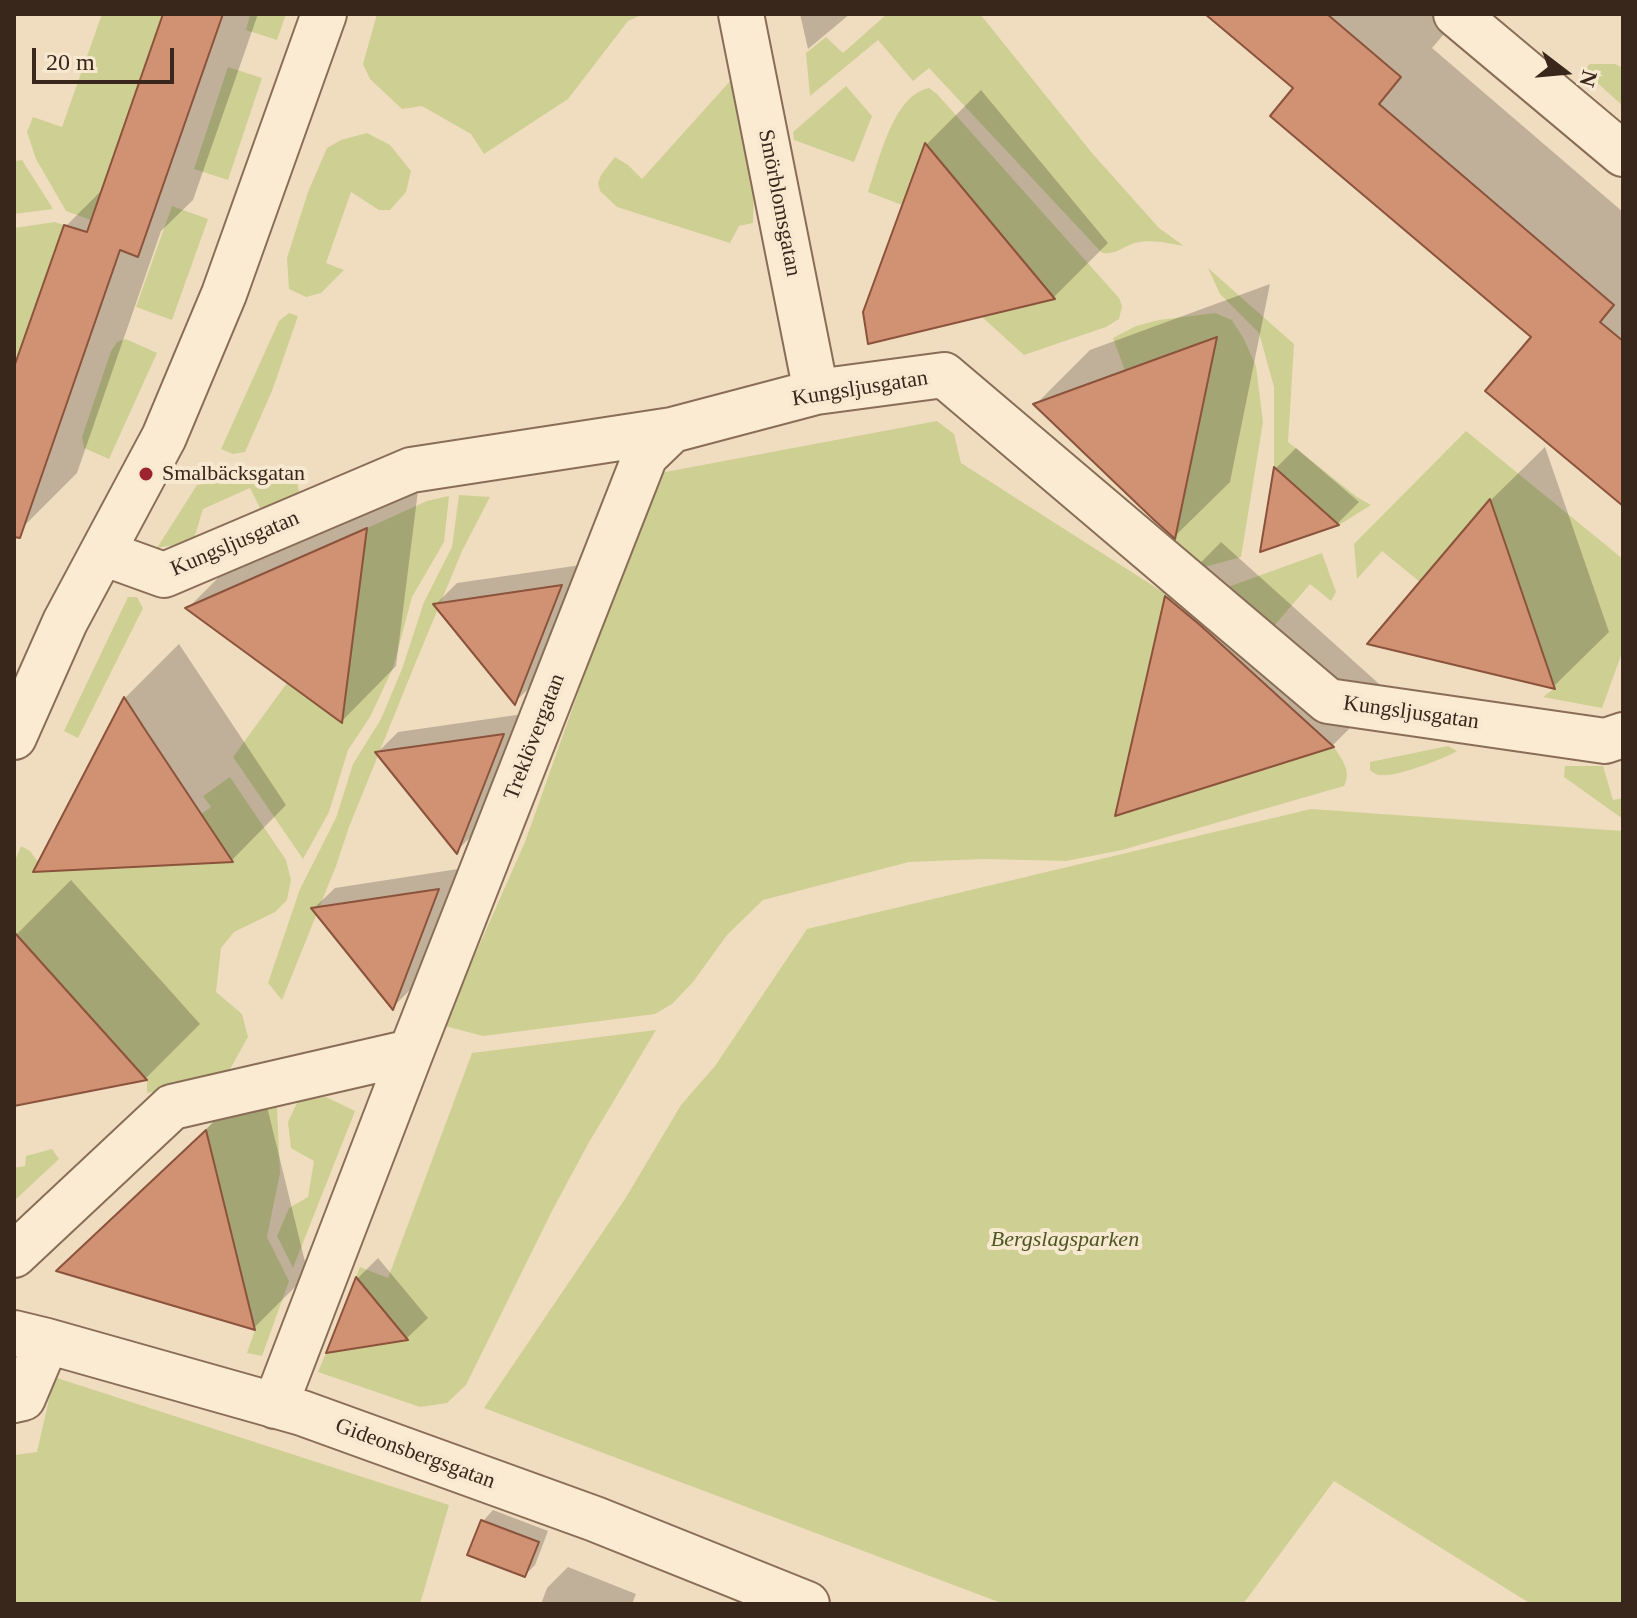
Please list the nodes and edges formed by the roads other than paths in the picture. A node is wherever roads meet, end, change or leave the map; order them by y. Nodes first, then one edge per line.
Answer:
1 (324, 14) edge
2 (741, 14) edge
3 (1456, 14) edge
4 (1623, 154) edge
5 (816, 392) junction
6 (672, 430) junction
7 (103, 553) junction
8 (1623, 735) edge
9 (14, 737) edge
10 (411, 1052) junction
11 (14, 1255) edge
12 (30, 1337) edge
13 (14, 1400) edge
14 (275, 1406) junction
15 (807, 1604) edge

1 - 7 street
2 - 5 street, Smörblomsgatan
3 - 4 street
5 - 6 street, Kungsljusgatan
5 - 8 street, Kungsljusgatan
6 - 7 street, Kungsljusgatan
6 - 10 street, Treklövergatan
7 - 9 street
10 - 11 street
10 - 14 street, Treklövergatan
12 - 13 street
12 - 14 street, Gideonsbergsgatan
14 - 15 street, Gideonsbergsgatan

